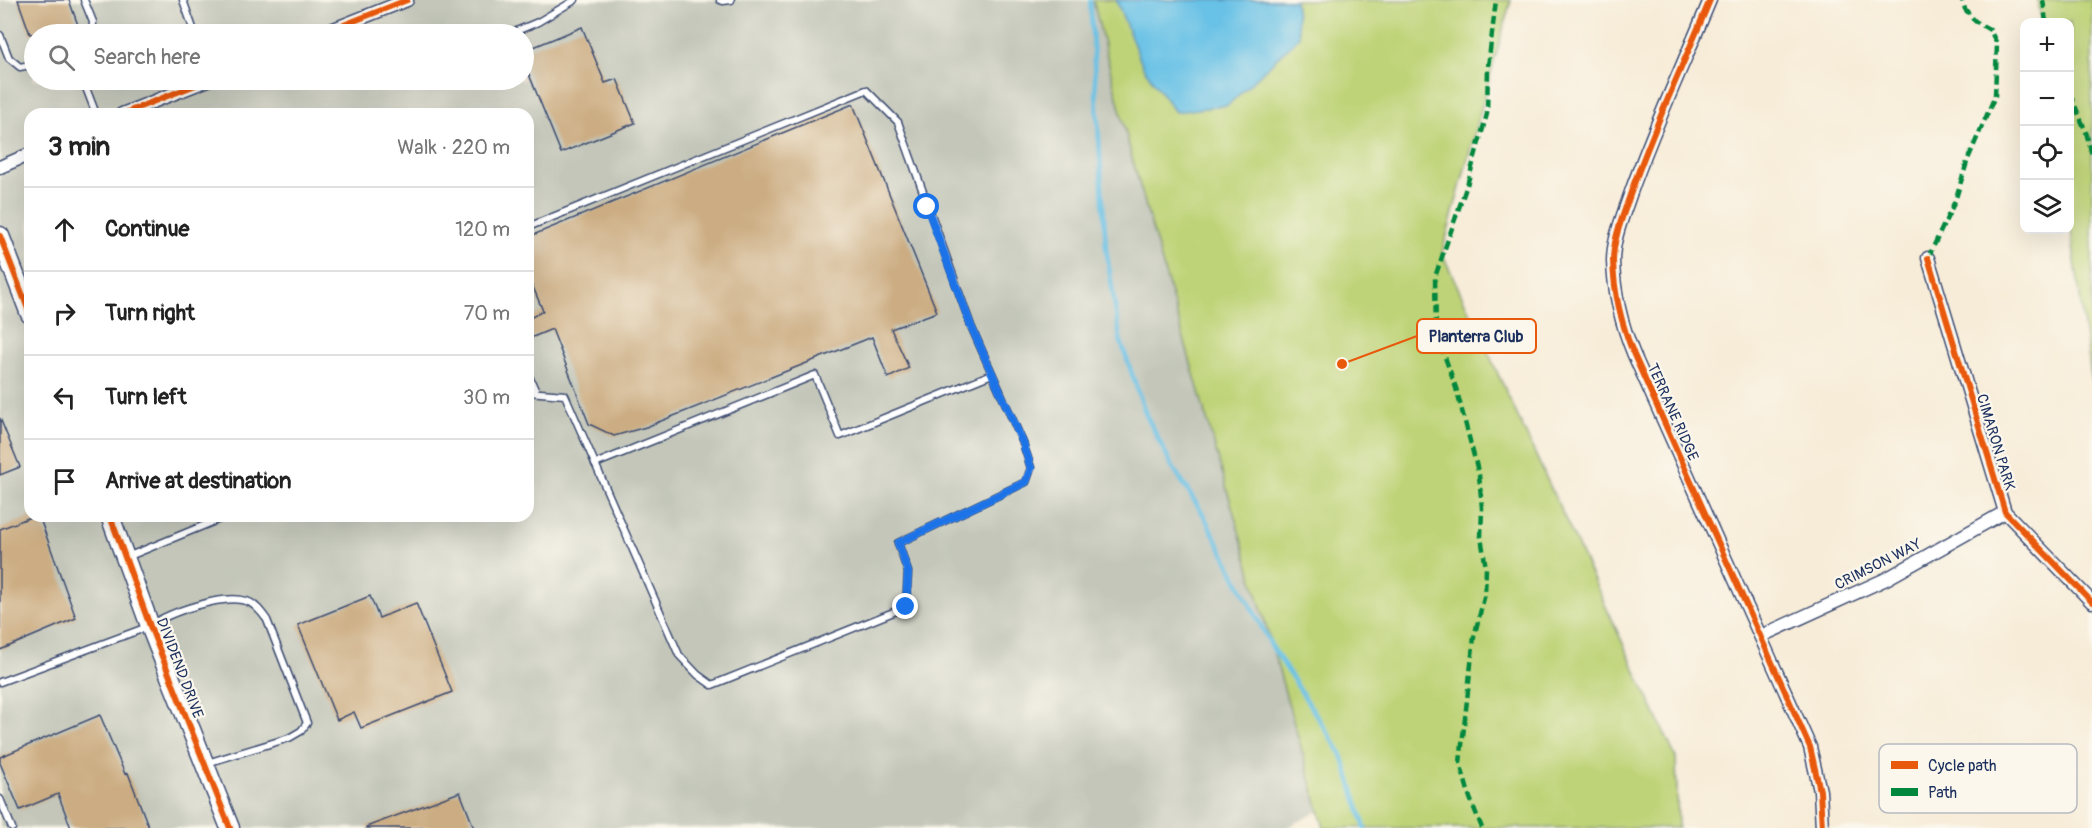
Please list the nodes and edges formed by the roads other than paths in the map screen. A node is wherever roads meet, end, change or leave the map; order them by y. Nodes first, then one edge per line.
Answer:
1 (84, 0) edge
2 (183, 0) edge
3 (407, 0) edge
4 (575, 0) edge
5 (720, 0) edge
6 (731, 0) edge
7 (1710, 0) edge
8 (93, 24) edge
9 (191, 24) edge
10 (346, 24) edge
11 (533, 24) edge
12 (0, 35) edge
13 (24, 66) edge
14 (87, 90) edge
15 (183, 90) edge
16 (94, 108) edge
17 (137, 108) edge
18 (24, 156) edge
19 (0, 167) edge
20 (534, 225) edge
21 (0, 236) edge
22 (1928, 258) dead end
23 (5, 264) edge
24 (24, 303) edge
25 (992, 374) junction
26 (534, 388) edge
27 (536, 392) joint
28 (595, 464) junction
29 (2005, 512) junction
30 (112, 522) edge
31 (212, 522) edge
32 (126, 557) junction
33 (2092, 602) edge
34 (150, 626) junction
35 (1761, 636) junction
36 (0, 682) edge
37 (204, 764) junction
38 (0, 799) edge
39 (12, 828) edge
40 (230, 828) edge
41 (1821, 828) edge

1 - 8 lane
2 - 9 lane
3 - 10 street
4 - 11 lane
5 - 6 lane
7 - 35 street, TERRANE RIDGE
12 - 13 lane
14 - 16 lane
15 - 17 street
18 - 19 street
20 - 25 lane
21 - 23 street
22 - 29 street, CIMARON PARK
23 - 24 street
25 - 28 lane
25 - 28 lane
26 - 27 lane
27 - 28 lane
29 - 33 street, CIMARON PARK
29 - 35 street, CRIMSON WAY
30 - 32 street, DIVIDEND DRIVE
31 - 32 lane
32 - 34 street, DIVIDEND DRIVE
34 - 36 lane
34 - 37 street, DIVIDEND DRIVE
34 - 37 lane
35 - 41 street, TERRANE RIDGE
37 - 40 street, DIVIDEND DRIVE
38 - 39 lane

